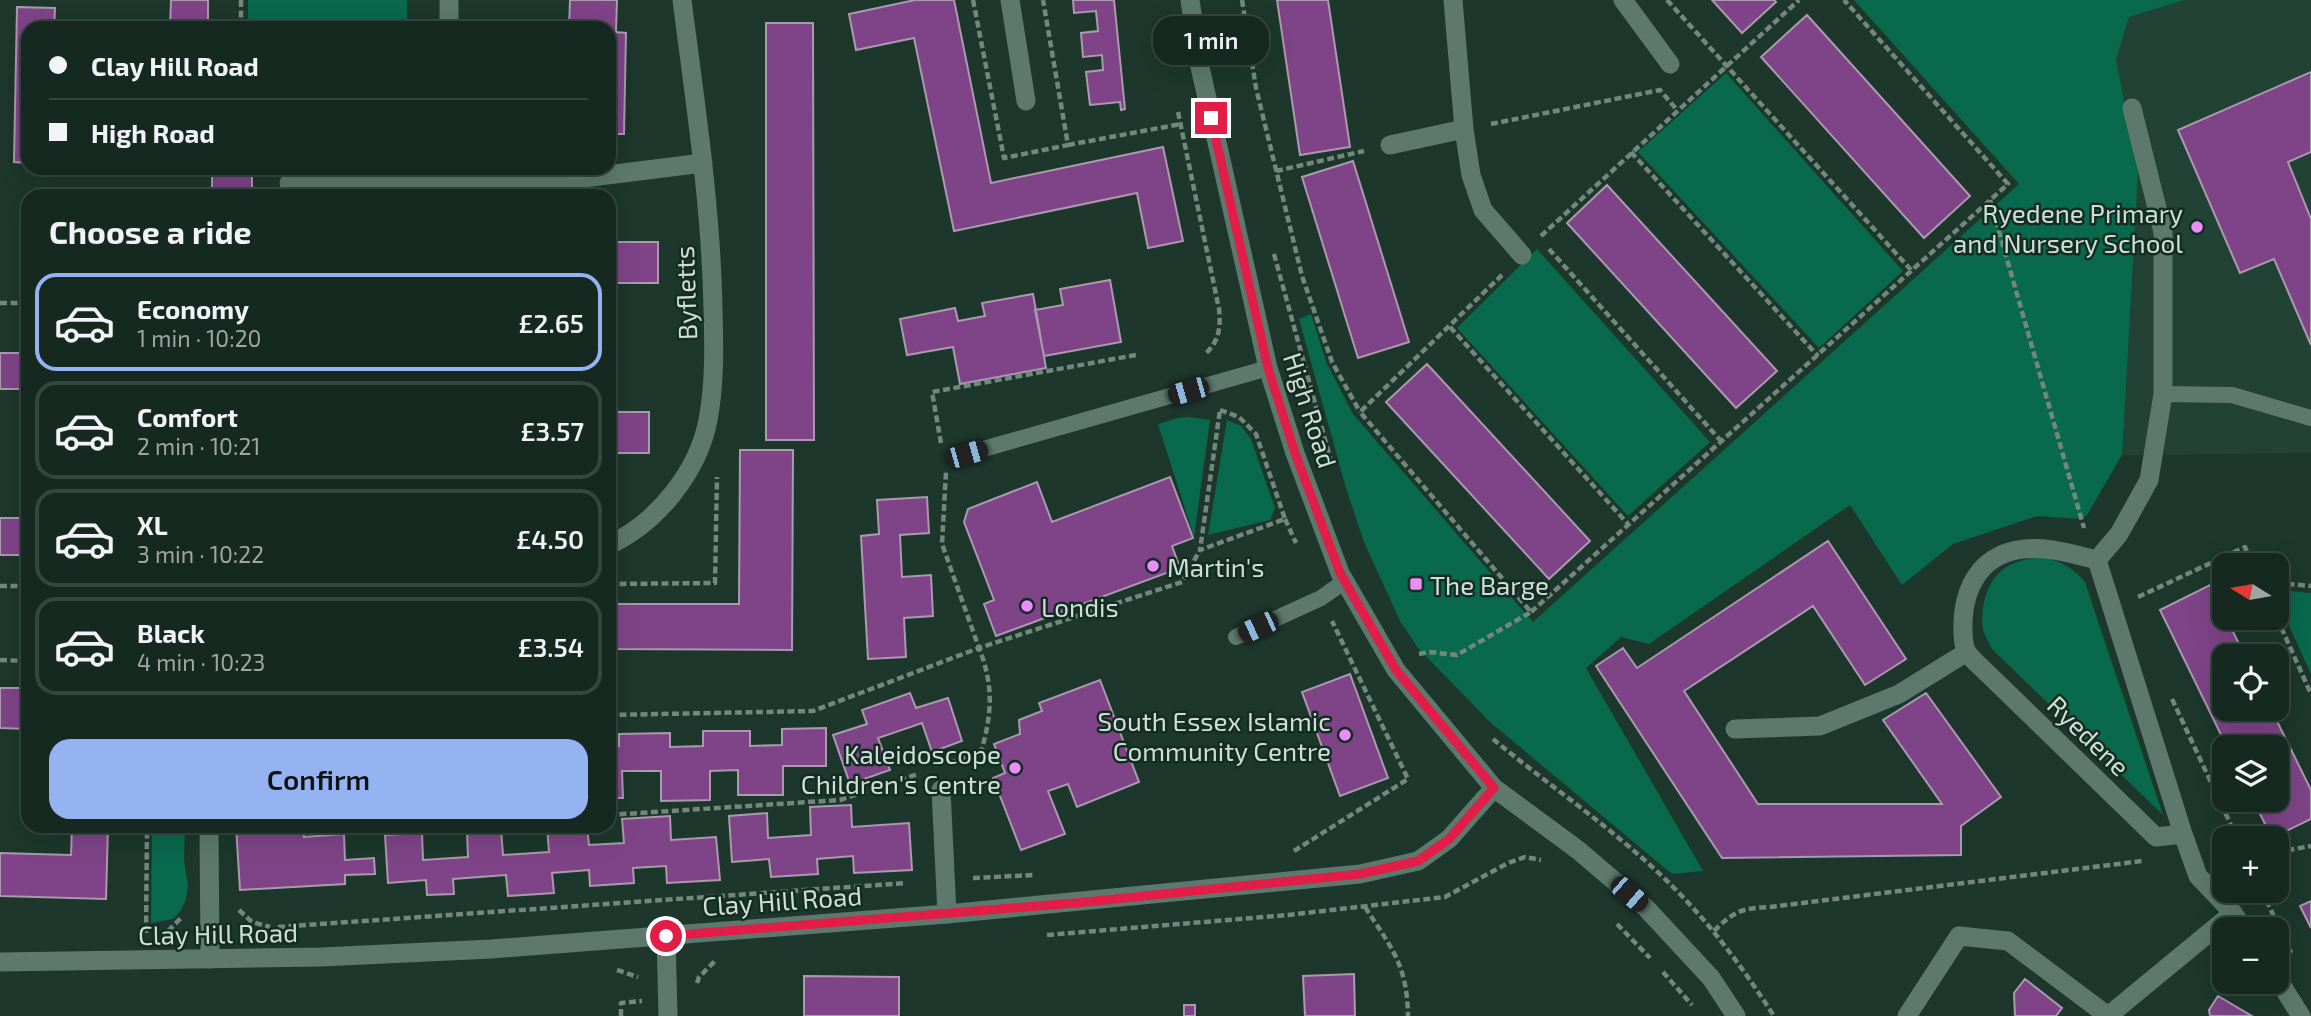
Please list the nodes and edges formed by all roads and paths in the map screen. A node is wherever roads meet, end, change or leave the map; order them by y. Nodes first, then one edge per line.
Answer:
1 (241, 0) edge
2 (449, 0) edge
3 (682, 0) edge
4 (1010, 0) edge
5 (1190, 0) edge
6 (1242, 0) edge
7 (1453, 0) edge
8 (1623, 0) edge
9 (1667, 0) edge
10 (1800, 0) edge
11 (1844, 0) edge
12 (241, 21) edge
13 (449, 21) edge
14 (1670, 64) dead end
15 (1727, 65) junction
16 (1027, 101) dead end
17 (1177, 105) dead end
18 (2132, 108) dead end
19 (1677, 110) junction
20 (1181, 124) junction
21 (1464, 129) junction
22 (1493, 134) dead end
23 (1068, 145) dead end
24 (1390, 145) joint
25 (1630, 152) junction
26 (703, 163) junction
27 (1276, 172) junction
28 (616, 174) edge
29 (449, 175) edge
30 (607, 175) edge
31 (289, 183) dead end
32 (1990, 200) junction
33 (1531, 228) dead end
34 (1539, 238) junction
35 (1272, 246) dead end
36 (1522, 255) junction
37 (1911, 270) junction
38 (0, 303) edge
39 (21, 303) edge
40 (1450, 327) junction
41 (1205, 354) dead end
42 (1818, 356) junction
43 (1268, 368) junction
44 (2163, 394) junction
45 (1360, 412) junction
46 (2311, 418) edge
47 (1721, 441) junction
48 (967, 454) dead end
49 (717, 467) dead end
50 (1335, 473) dead end
51 (1285, 519) junction
52 (2096, 523) dead end
53 (1628, 524) junction
54 (616, 541) edge
55 (1200, 550) junction
56 (2232, 553) edge
57 (2248, 553) edge
58 (1301, 554) dead end
59 (2097, 560) junction
60 (2212, 562) edge
61 (1345, 581) junction
62 (616, 584) edge
63 (2289, 584) edge
64 (0, 586) edge
65 (21, 586) edge
66 (2311, 586) edge
67 (1321, 598) junction
68 (2131, 600) dead end
69 (1531, 612) junction
70 (2282, 630) edge
71 (1236, 637) dead end
72 (979, 648) junction
73 (1966, 652) junction
74 (1412, 657) dead end
75 (0, 660) edge
76 (21, 661) edge
77 (2170, 694) dead end
78 (2311, 694) edge
79 (616, 715) edge
80 (1735, 729) dead end
81 (937, 767) dead end
82 (925, 771) dead end
83 (1494, 788) junction
84 (941, 790) dead end
85 (616, 815) edge
86 (2231, 826) edge
87 (147, 833) edge
88 (209, 833) edge
89 (2183, 834) junction
90 (2311, 846) edge
91 (2289, 850) edge
92 (1290, 852) dead end
93 (2148, 860) dead end
94 (1551, 866) dead end
95 (906, 883) dead end
96 (235, 903) dead end
97 (2268, 903) edge
98 (1365, 907) junction
99 (185, 911) dead end
100 (947, 914) junction
101 (2234, 917) edge
102 (1615, 922) dead end
103 (1714, 931) dead end
104 (162, 934) dead end
105 (666, 936) junction
106 (1035, 936) dead end
107 (150, 937) dead end
108 (2212, 940) edge
109 (2293, 957) dead end
110 (721, 958) dead end
111 (211, 959) junction
112 (0, 962) edge
113 (696, 987) dead end
114 (2287, 994) edge
115 (1693, 1006) dead end
116 (668, 1016) edge
117 (1408, 1016) edge
118 (1736, 1016) edge
119 (1907, 1016) edge
120 (2108, 1016) edge
121 (2301, 1016) edge

1 - 12 path
2 - 13 street
3 - 26 street, Byfletts
4 - 16 street
5 - 43 street, High Road
6 - 27 path
7 - 21 street
8 - 14 street
9 - 15 path
10 - 15 path
11 - 32 path
15 - 19 path
15 - 37 path
17 - 20 path
18 - 44 street
19 - 22 path
19 - 25 path
20 - 23 path
20 - 41 path
21 - 24 street
21 - 36 street
24 - 27 path
25 - 34 path
25 - 42 path
26 - 28 street
26 - 54 street, Byfletts
27 - 45 path
29 - 30 street
29 - 31 street
32 - 37 path
32 - 52 path
33 - 34 path
34 - 36 path
34 - 47 path
35 - 50 path
36 - 40 path
37 - 42 path
38 - 39 path
40 - 45 path
40 - 53 path
42 - 47 path
43 - 48 lane
43 - 61 street, High Road
44 - 46 lane
44 - 59 street
45 - 69 path
47 - 53 path
49 - 62 path
51 - 55 path
51 - 55 path
51 - 58 path
53 - 69 path
55 - 72 path
56 - 57 path
59 - 73 street
59 - 89 street, Ryedene
60 - 68 path
61 - 67 lane
61 - 83 street, High Road
63 - 66 path
64 - 65 path
67 - 71 lane
67 - 92 path
69 - 74 path
70 - 78 path
72 - 79 path
72 - 81 path
73 - 80 street
73 - 89 street, Ryedene
75 - 76 path
77 - 86 path
82 - 85 path
83 - 100 street, Clay Hill Road
83 - 118 street, High Road
84 - 100 street
87 - 107 path
88 - 111 street
89 - 101 street, Ryedene
90 - 91 path
93 - 103 path
94 - 98 path
95 - 96 path
97 - 109 path
98 - 106 path
98 - 117 path
99 - 104 path
100 - 105 street, Clay Hill Road
102 - 115 path
105 - 111 street, Clay Hill Road
105 - 116 street
108 - 120 street
110 - 113 path
111 - 112 street, Clay Hill Road
114 - 121 street
119 - 120 street

